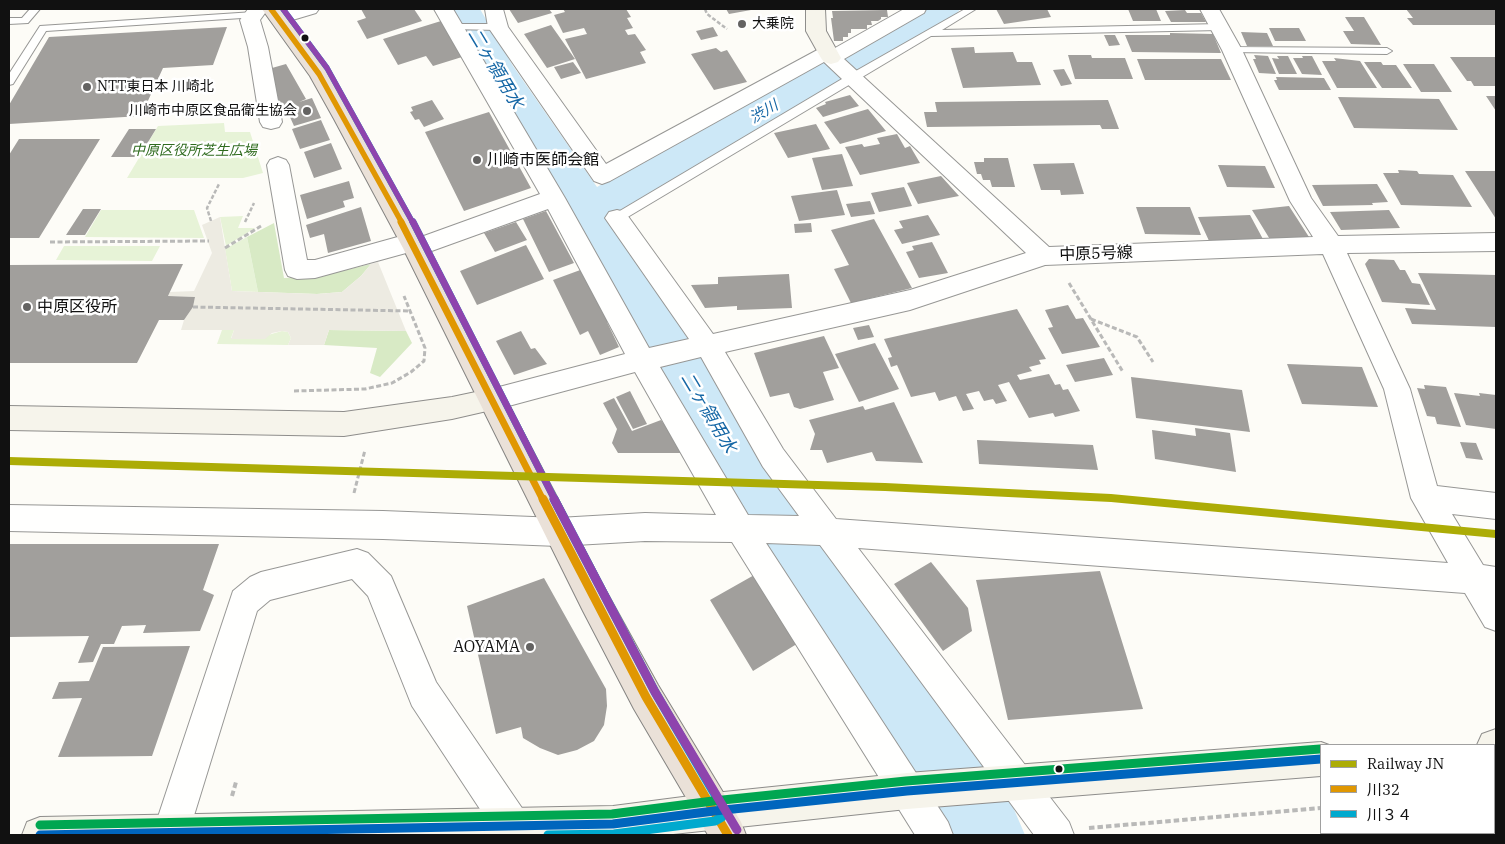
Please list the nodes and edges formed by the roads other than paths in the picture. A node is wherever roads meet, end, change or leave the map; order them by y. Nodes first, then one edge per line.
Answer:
1 (35, 9) edge
2 (309, 9) edge
3 (443, 9) edge
4 (815, 9) edge
5 (917, 9) edge
6 (971, 9) edge
7 (266, 13) edge
8 (496, 18) edge
9 (1215, 18) edge
10 (9, 21) edge
11 (454, 27) junction
12 (929, 33) junction
13 (1232, 50) junction
14 (1387, 51) dead end
15 (829, 55) junction
16 (851, 78) junction
17 (9, 82) edge
18 (271, 122) dead end
19 (278, 166) dead end
20 (554, 198) junction
21 (618, 218) joint
22 (1496, 242) edge
23 (413, 245) junction
24 (1331, 245) junction
25 (1048, 256) junction
26 (707, 345) junction
27 (642, 360) junction
28 (490, 400) junction
29 (9, 418) edge
30 (1426, 498) junction
31 (1496, 506) edge
32 (9, 518) edge
33 (750, 530) junction
34 (817, 531) junction
35 (558, 532) junction
36 (1485, 579) edge
37 (1496, 616) edge
38 (1320, 759) edge
39 (1003, 783) junction
40 (912, 791) junction
41 (721, 823) edge
42 (513, 827) junction
43 (1071, 832) edge
44 (170, 834) edge
45 (40, 835) edge
46 (935, 835) edge

1 - 10 lane
2 - 7 street
3 - 11 street
4 - 15 street
5 - 15 street
6 - 12 lane
7 - 17 lane
7 - 18 street
7 - 23 highway
8 - 11 lane
8 - 15 street
9 - 12 lane
9 - 13 street
11 - 20 street
12 - 16 lane
13 - 14 lane
13 - 24 street
15 - 16 street
16 - 21 lane
16 - 25 street
19 - 23 street
20 - 23 street
20 - 27 street
21 - 26 street
22 - 24 street, 中原5号線
23 - 28 highway
24 - 25 street, 中原5号線
24 - 30 street
25 - 26 street, 中原5号線
26 - 27 street, 中原5号線
26 - 34 street
27 - 28 street, 中原5号線
27 - 33 street
28 - 29 street
28 - 35 highway
30 - 31 street
30 - 36 street
32 - 35 street
33 - 34 street
33 - 35 street
33 - 40 street
34 - 36 street
34 - 39 street
35 - 41 highway
36 - 37 street
38 - 39 street
39 - 40 street
39 - 43 street
40 - 41 street
40 - 46 street
41 - 42 street
42 - 44 street
42 - 44 street
44 - 45 street

